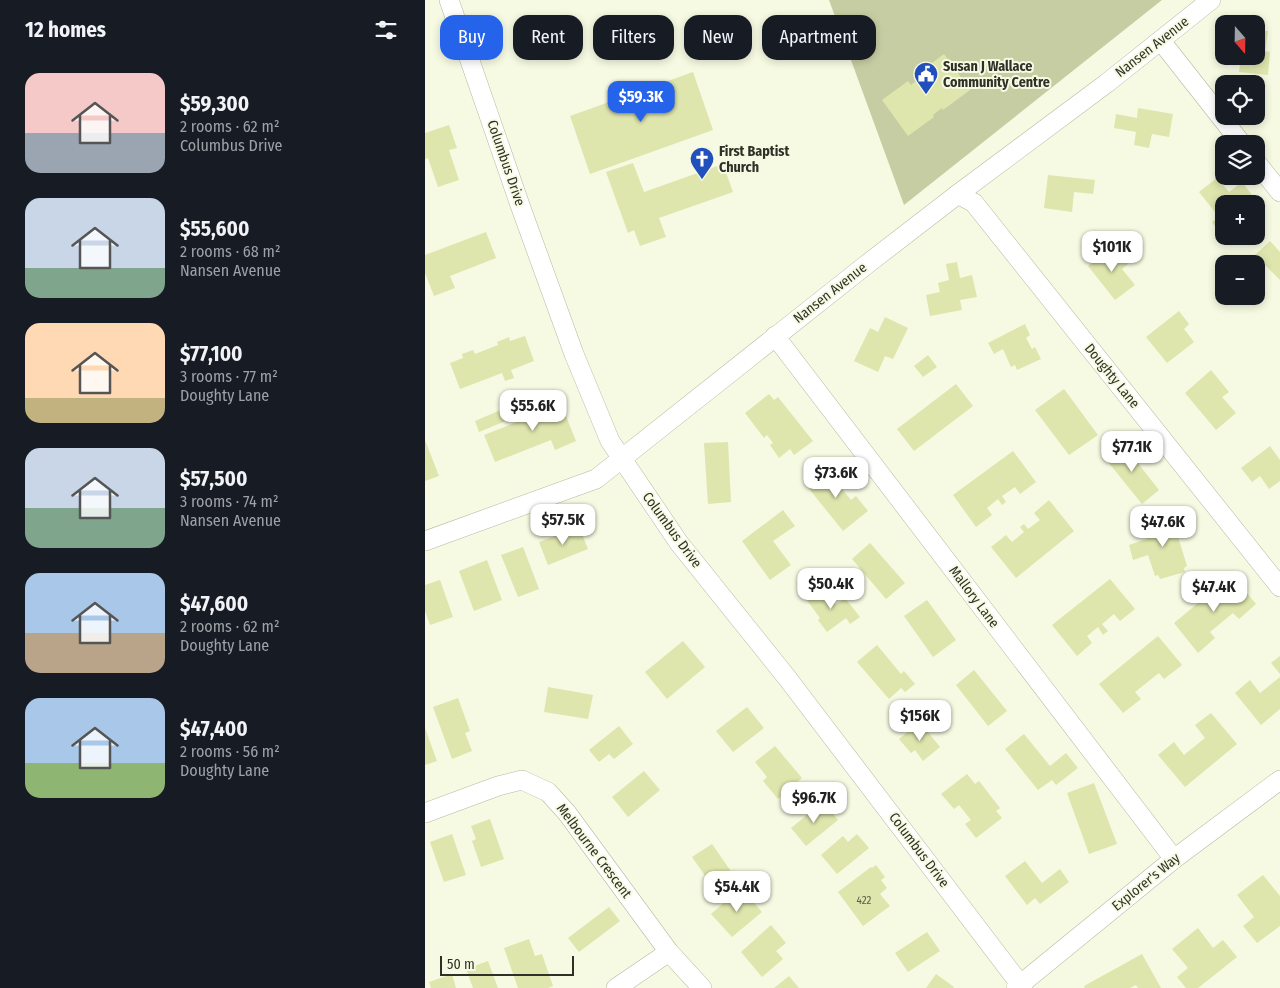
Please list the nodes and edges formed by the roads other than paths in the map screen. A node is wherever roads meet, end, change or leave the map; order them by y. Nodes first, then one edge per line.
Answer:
1 (449, 0) edge
2 (1211, 0) edge
3 (1161, 41) junction
4 (1235, 135) edge
5 (1265, 173) edge
6 (1280, 192) edge
7 (958, 194) junction
8 (775, 336) junction
9 (621, 460) junction
10 (425, 541) edge
11 (1280, 587) edge
12 (1280, 780) edge
13 (425, 813) edge
14 (1174, 859) junction
15 (669, 952) junction
16 (1020, 987) edge
17 (617, 988) edge
18 (702, 988) edge

1 - 9 street, Columbus Drive
2 - 3 street, Nansen Avenue
3 - 4 street
3 - 7 street, Nansen Avenue
5 - 6 street
7 - 8 street, Nansen Avenue
7 - 11 street, Doughty Lane
8 - 9 street, Nansen Avenue
8 - 14 street, Mallory Lane
9 - 10 street, Nansen Avenue
9 - 16 street, Columbus Drive
12 - 14 street, Explorer's Way
13 - 15 street, Melbourne Crescent
14 - 16 street, Explorer's Way
15 - 17 street
15 - 18 street, Melbourne Crescent

